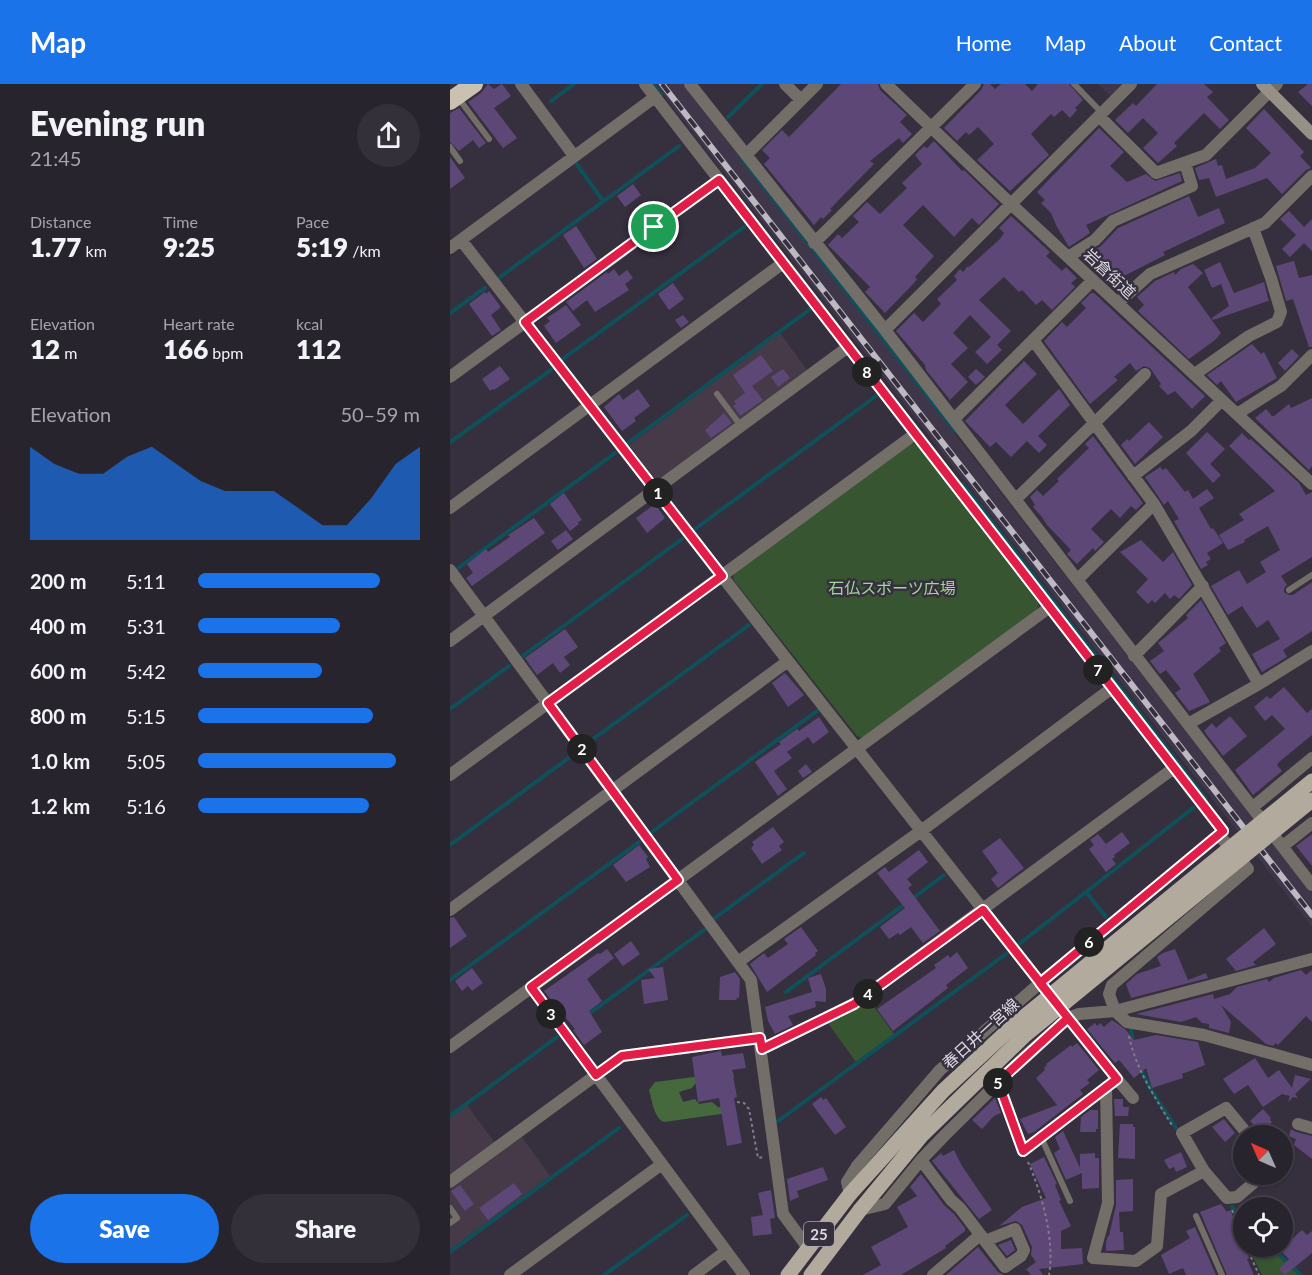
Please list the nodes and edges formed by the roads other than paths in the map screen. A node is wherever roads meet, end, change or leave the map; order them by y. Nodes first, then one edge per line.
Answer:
1 (521, 84) edge
2 (645, 84) edge
3 (690, 84) edge
4 (785, 84) edge
5 (818, 84) edge
6 (886, 84) edge
7 (1074, 84) edge
8 (1131, 84) edge
9 (971, 85) edge
10 (1269, 87) edge
11 (463, 90) edge
12 (655, 97) junction
13 (801, 100) junction
14 (1101, 114) junction
15 (931, 127) junction
16 (1312, 134) edge
17 (489, 139) dead end
18 (450, 147) edge
19 (746, 155) junction
20 (574, 156) junction
21 (460, 161) dead end
22 (1185, 163) junction
23 (1312, 176) edge
24 (719, 180) junction
25 (1011, 204) junction
26 (1253, 228) junction
27 (461, 240) junction
28 (814, 243) junction
29 (450, 248) edge
30 (1068, 257) junction
31 (783, 263) junction
32 (1094, 280) junction
33 (1118, 303) junction
34 (525, 322) junction
35 (885, 330) junction
36 (1033, 340) junction
37 (849, 347) junction
38 (1312, 355) edge
39 (1145, 374) dead end
40 (1195, 374) junction
41 (450, 377) edge
42 (717, 394) dead end
43 (1222, 400) junction
44 (589, 405) junction
45 (1237, 414) junction
46 (954, 419) junction
47 (1094, 423) junction
48 (741, 426) junction
49 (915, 434) junction
50 (1133, 476) junction
51 (1310, 480) edge
52 (655, 490) junction
53 (1016, 499) junction
54 (1154, 504) junction
55 (450, 508) edge
56 (450, 570) edge
57 (1312, 575) edge
58 (722, 576) junction
59 (1077, 580) junction
60 (1203, 586) junction
61 (1289, 590) dead end
62 (1050, 607) junction
63 (484, 616) junction
64 (450, 641) edge
65 (1312, 651) edge
66 (1134, 656) junction
67 (788, 661) junction
68 (1259, 684) junction
69 (1112, 688) junction
70 (548, 703) junction
71 (1188, 724) junction
72 (856, 749) junction
73 (1312, 758) edge
74 (1174, 768) junction
75 (450, 775) edge
76 (1312, 781) edge
77 (612, 791) junction
78 (1312, 800) edge
79 (1253, 807) junction
80 (1312, 823) edge
81 (921, 831) junction
82 (1219, 835) junction
83 (1283, 846) junction
84 (678, 880) junction
85 (1312, 885) edge
86 (450, 910) edge
87 (983, 910) junction
88 (1312, 958) edge
89 (738, 963) junction
90 (1040, 983) junction
91 (531, 987) junction
92 (1115, 1011) junction
93 (1068, 1018) junction
94 (761, 1043) junction
95 (450, 1047) edge
96 (1312, 1065) edge
97 (596, 1075) junction
98 (1117, 1079) junction
99 (998, 1082) junction
100 (1106, 1088) junction
101 (1133, 1098) dead end
102 (1298, 1124) dead end
103 (1241, 1125) edge
104 (1312, 1128) edge
105 (1041, 1137) junction
106 (921, 1160) junction
107 (662, 1164) junction
108 (1204, 1171) junction
109 (450, 1182) edge
110 (1251, 1185) edge
111 (850, 1194) junction
112 (1070, 1201) dead end
113 (450, 1208) edge
114 (860, 1210) junction
115 (1196, 1216) dead end
116 (450, 1223) edge
117 (808, 1248) junction
118 (726, 1251) junction
119 (510, 1275) edge
120 (694, 1275) edge
121 (744, 1275) edge
122 (788, 1275) edge
123 (811, 1275) edge
124 (933, 1275) edge
125 (1222, 1275) edge

1 - 20 street
2 - 12 street
3 - 19 street
4 - 13 street
5 - 13 street
6 - 15 street, 岩倉街道
7 - 14 lane
8 - 14 street
9 - 15 street
10 - 16 main road
10 - 22 street
11 - 17 lane
12 - 20 street
12 - 24 street
13 - 19 street
14 - 22 street
14 - 25 street
15 - 25 street, 岩倉街道
15 - 28 street
18 - 21 lane
19 - 28 street
20 - 27 street
22 - 30 street
23 - 26 street
24 - 31 street
24 - 34 street
25 - 30 street, 岩倉街道
25 - 35 street
26 - 33 street
26 - 40 street
27 - 29 street
27 - 34 street
28 - 35 street
30 - 32 street, 岩倉街道
31 - 37 street
31 - 44 street
32 - 33 street, 岩倉街道
32 - 36 street
33 - 40 street, 岩倉街道
34 - 41 street
34 - 44 street
35 - 46 street
36 - 46 street
36 - 47 street
37 - 48 street
37 - 49 street
38 - 45 street
39 - 47 street
40 - 43 street, 岩倉街道
42 - 48 lane
43 - 45 street, 岩倉街道
43 - 50 street
44 - 52 street
44 - 55 street
45 - 51 street, 岩倉街道
46 - 53 street
47 - 50 street
47 - 53 street
48 - 52 street
49 - 58 street
49 - 62 street
50 - 54 street
52 - 58 street
52 - 63 street
53 - 59 street
54 - 59 street
54 - 60 street
56 - 63 street
57 - 61 lane
58 - 67 street
58 - 70 street
59 - 66 street
60 - 66 street
60 - 68 street
62 - 69 street
62 - 72 street
63 - 64 street
63 - 70 street
65 - 68 street
66 - 71 street
67 - 72 street
67 - 77 street
68 - 71 street
69 - 74 street
69 - 81 street
70 - 75 street
70 - 77 street
71 - 79 street
72 - 81 street
72 - 84 street
73 - 79 street
74 - 82 street
74 - 87 street
76 - 111 main road, 春日井一宮線 / 25, bridge
77 - 84 street
77 - 86 street
78 - 114 main road, 春日井一宮線 / 25, bridge
79 - 83 street
80 - 83 street
81 - 87 street
81 - 89 street
82 - 90 street
82 - 92 street
83 - 85 street
84 - 89 street
84 - 91 street
87 - 90 street
87 - 94 street
88 - 92 street
89 - 94 street
90 - 93 street
90 - 111 street
91 - 95 street
91 - 97 street
92 - 93 street
92 - 96 street
93 - 98 street
93 - 99 street
94 - 97 street
94 - 117 street
97 - 107 street
97 - 109 street
98 - 100 street
98 - 101 street
99 - 105 street
99 - 106 street
100 - 105 street
100 - 108 street
102 - 104 street
103 - 108 street
105 - 112 lane
106 - 114 street
106 - 124 street
107 - 118 street
107 - 119 street
108 - 110 street
111 - 117 main road, 春日井一宮線 / 25
113 - 116 lane
114 - 123 main road, 春日井一宮線 / 25
115 - 125 lane
117 - 122 main road, 春日井一宮線 / 25
118 - 120 street
118 - 121 street

